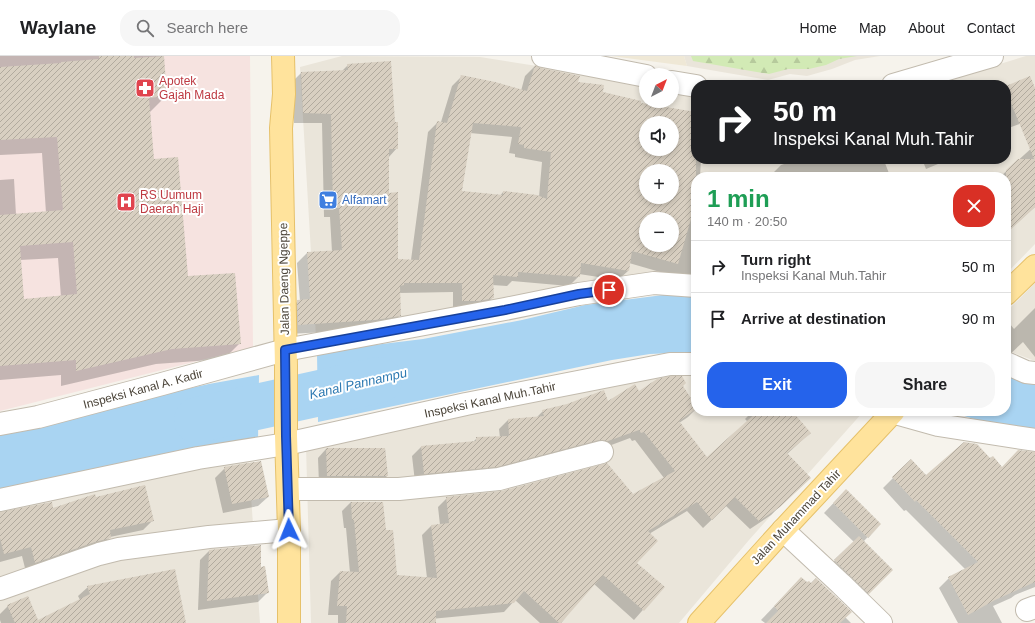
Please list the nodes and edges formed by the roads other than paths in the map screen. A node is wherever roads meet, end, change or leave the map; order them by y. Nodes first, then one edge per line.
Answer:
1 (283, 56) edge
2 (543, 56) edge
3 (992, 56) edge
4 (639, 75) edge
5 (910, 80) edge
6 (679, 83) edge
7 (691, 85) edge
8 (1035, 266) edge
9 (691, 286) edge
10 (1011, 289) edge
11 (285, 358) junction
12 (691, 364) edge
13 (1011, 365) edge
14 (1035, 374) edge
15 (888, 416) edge
16 (906, 416) edge
17 (0, 424) edge
18 (286, 440) junction
19 (1035, 440) edge
20 (602, 452) dead end
21 (288, 489) junction
22 (0, 500) edge
23 (289, 530) junction
24 (783, 530) junction
25 (0, 589) edge
26 (289, 623) edge
27 (699, 623) edge
28 (882, 623) edge

1 - 11 main road, Jalan Daeng Ngeppe
2 - 4 street
3 - 5 street
6 - 7 street
8 - 10 main road
9 - 11 street
11 - 17 street, Inspeksi Kanal A. Kadir
11 - 18 main road, Jalan Daeng Ngeppe
12 - 18 street, Inspeksi Kanal Muh.Tahir
13 - 14 street
15 - 24 main road, Jalan Muhammad Tahir
16 - 19 street
18 - 21 main road, Jalan Daeng Ngeppe
18 - 22 street
20 - 21 street
21 - 23 main road, Jalan Daeng Ngeppe
23 - 25 street
23 - 26 main road, Jalan Daeng Ngeppe
24 - 27 main road, Jalan Muhammad Tahir
24 - 28 street

